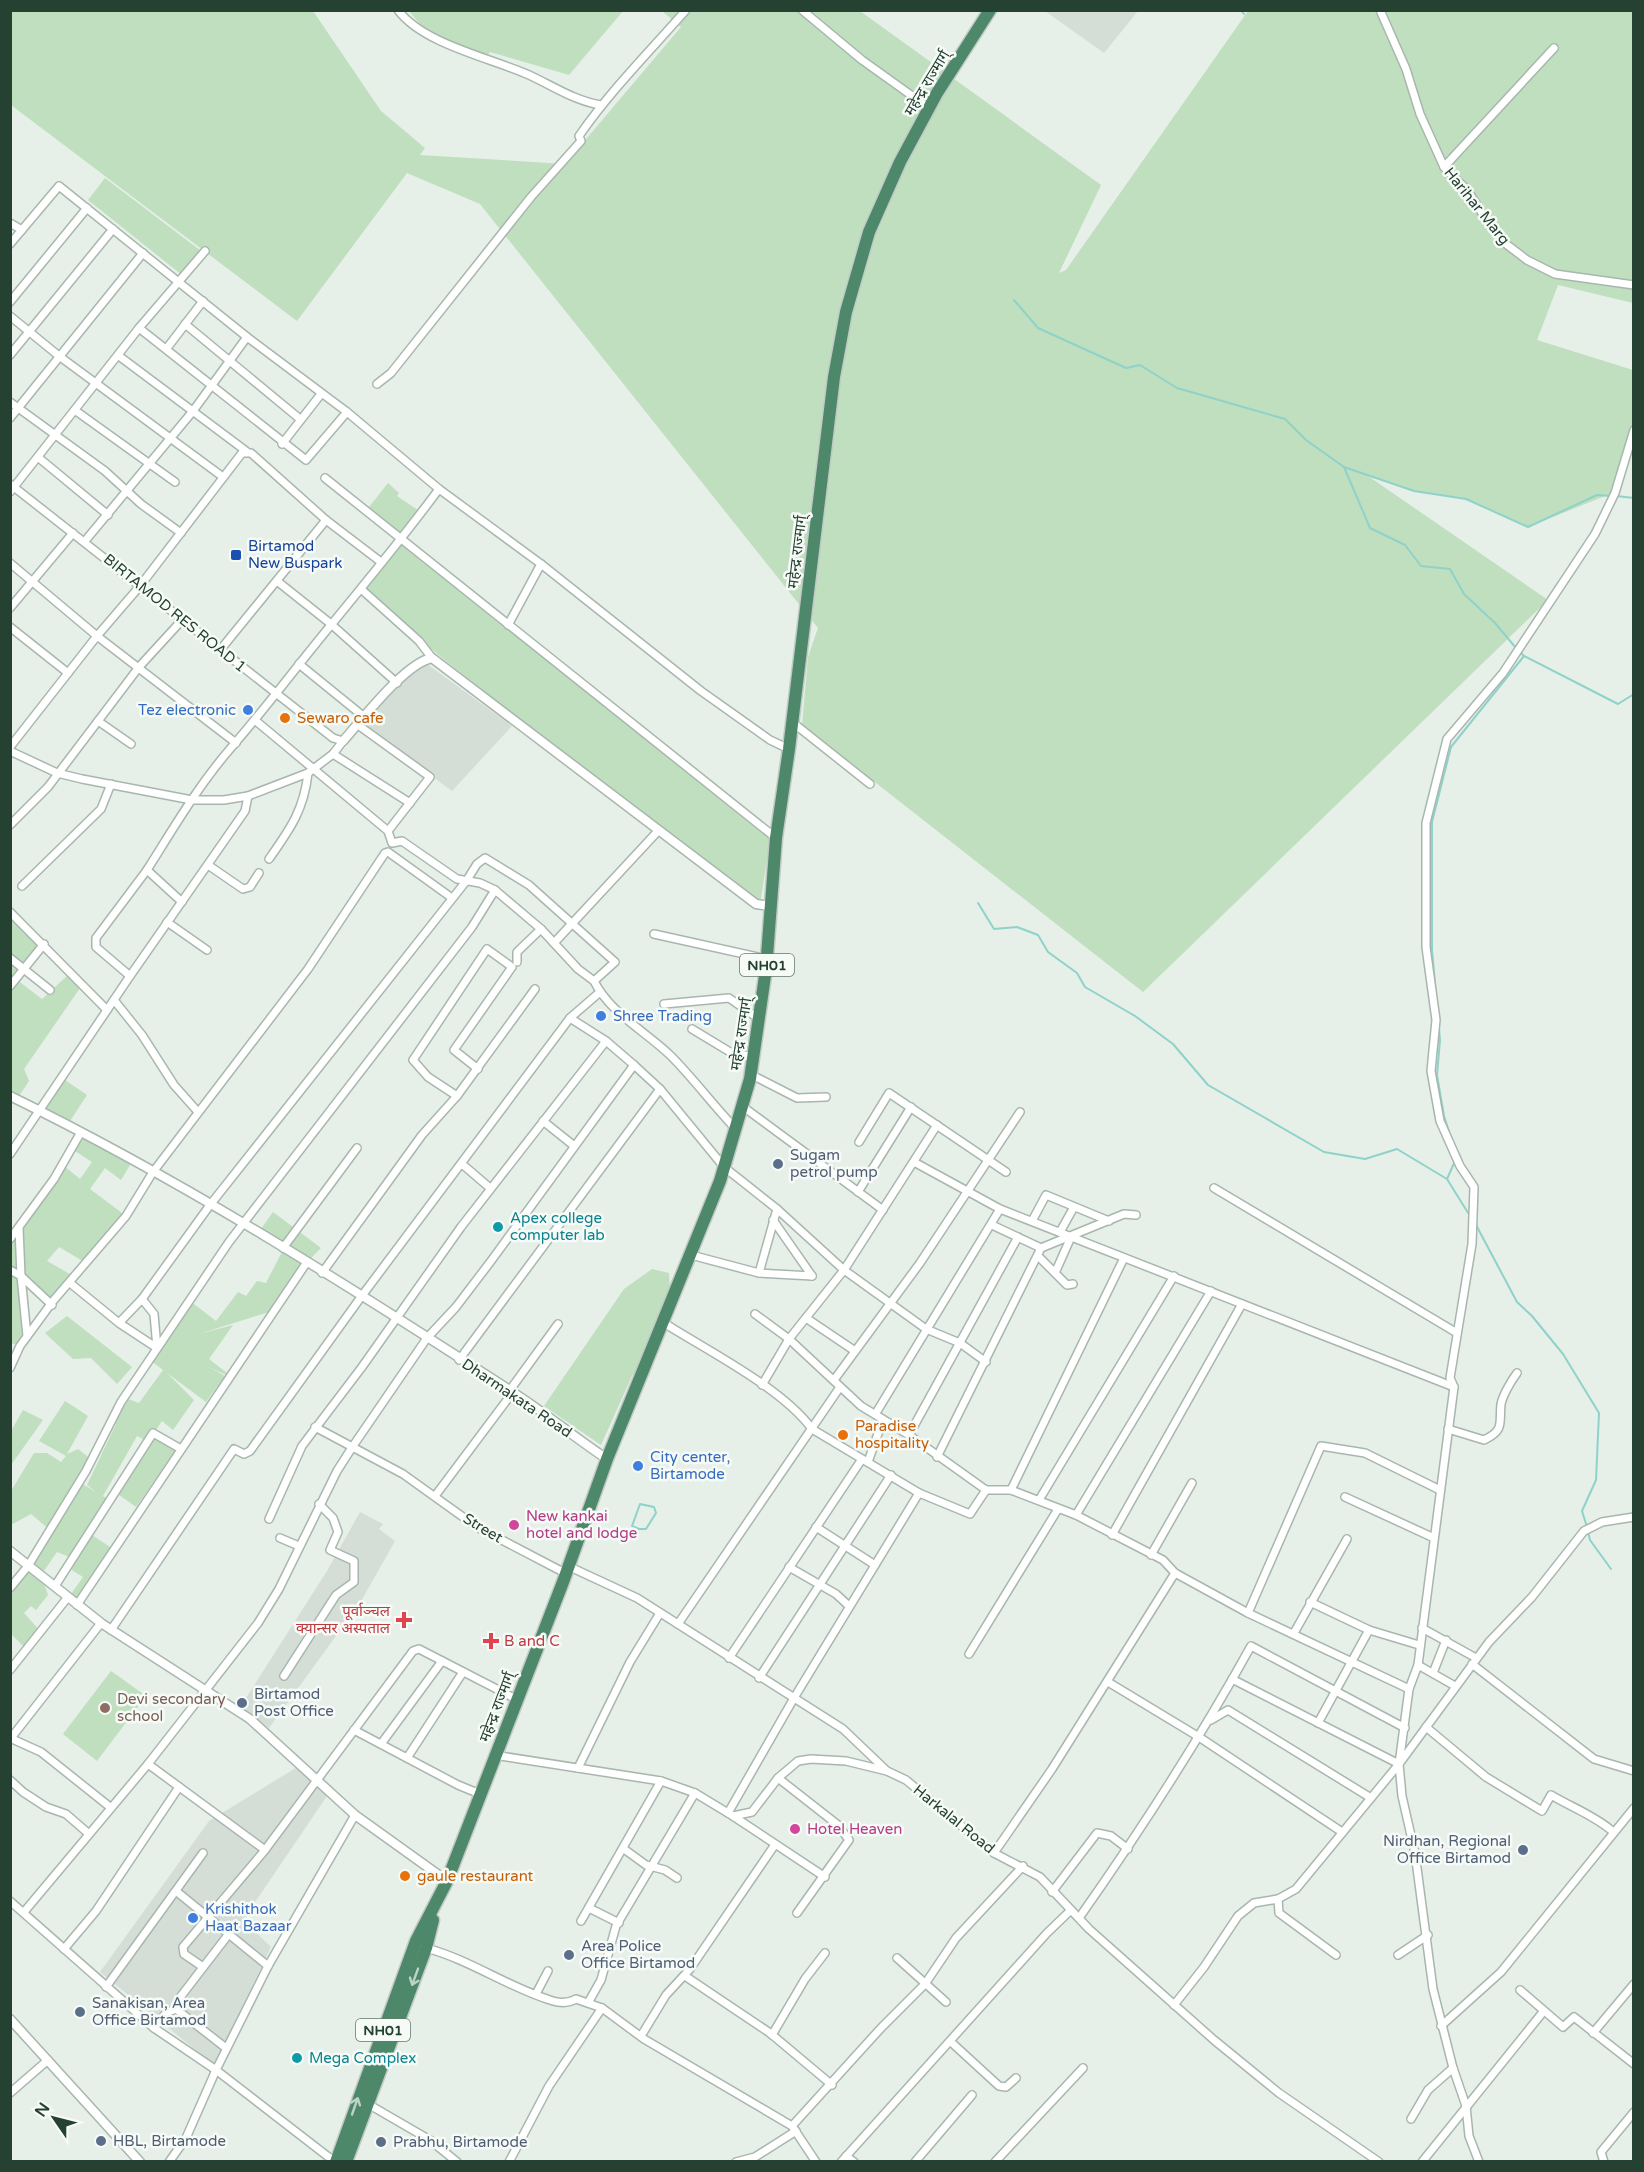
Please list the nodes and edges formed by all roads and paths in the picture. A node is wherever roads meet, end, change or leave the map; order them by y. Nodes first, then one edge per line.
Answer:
1 (398, 10) edge
2 (686, 10) edge
3 (802, 10) edge
4 (990, 10) edge
5 (1380, 10) edge
6 (1554, 48) dead end
7 (600, 105) junction
8 (929, 108) junction
9 (1444, 167) junction
10 (87, 208) junction
11 (10, 224) edge
12 (113, 229) junction
13 (22, 230) junction
14 (10, 244) edge
15 (205, 251) dead end
16 (143, 253) junction
17 (180, 281) junction
18 (1634, 285) edge
19 (203, 301) junction
20 (10, 302) edge
21 (10, 316) edge
22 (185, 324) junction
23 (139, 328) junction
24 (30, 330) junction
25 (247, 337) junction
26 (167, 348) junction
27 (10, 355) edge
28 (59, 356) junction
29 (119, 356) junction
30 (230, 361) junction
31 (97, 383) junction
32 (377, 384) dead end
33 (211, 386) junction
34 (321, 394) junction
35 (10, 402) edge
36 (18, 408) junction
37 (76, 411) junction
38 (193, 411) junction
39 (347, 412) junction
40 (10, 418) edge
41 (300, 418) junction
42 (1634, 430) edge
43 (56, 436) junction
44 (171, 436) junction
45 (282, 444) junction
46 (246, 451) junction
47 (39, 458) junction
48 (149, 463) junction
49 (223, 477) junction
50 (325, 478) dead end
51 (175, 482) dead end
52 (12, 488) edge
53 (439, 489) junction
54 (126, 490) junction
55 (108, 515) junction
56 (326, 520) junction
57 (73, 533) junction
58 (181, 533) junction
59 (403, 538) junction
60 (85, 541) junction
61 (381, 562) junction
62 (10, 563) edge
63 (541, 564) junction
64 (34, 581) junction
65 (277, 581) junction
66 (140, 586) junction
67 (360, 589) junction
68 (10, 608) edge
69 (183, 619) junction
70 (331, 624) junction
71 (508, 625) junction
72 (10, 627) edge
73 (97, 636) junction
74 (221, 649) junction
75 (432, 658) junction
76 (299, 664) junction
77 (139, 667) junction
78 (68, 673) junction
79 (397, 683) junction
80 (276, 694) junction
81 (363, 716) junction
82 (98, 721) junction
83 (256, 722) junction
84 (792, 722) junction
85 (358, 725) junction
86 (343, 741) junction
87 (236, 743) junction
88 (131, 744) dead end
89 (10, 749) edge
90 (789, 749) junction
91 (333, 754) junction
92 (310, 771) junction
93 (57, 772) junction
94 (111, 784) junction
95 (870, 784) dead end
96 (248, 796) junction
97 (192, 800) junction
98 (410, 803) junction
99 (12, 821) edge
100 (388, 831) junction
101 (658, 831) junction
102 (776, 838) junction
103 (269, 859) dead end
104 (208, 865) junction
105 (147, 870) junction
106 (259, 873) dead end
107 (467, 880) junction
108 (22, 885) dead end
109 (495, 890) junction
110 (452, 898) junction
111 (182, 902) junction
112 (770, 906) junction
113 (10, 912) edge
114 (167, 922) junction
115 (574, 923) junction
116 (541, 929) junction
117 (654, 934) dead end
118 (554, 943) junction
119 (44, 944) junction
120 (207, 950) dead end
121 (10, 958) edge
122 (768, 959) junction
123 (517, 962) dead end
124 (24, 969) junction
125 (130, 976) junction
126 (594, 981) junction
127 (10, 986) edge
128 (535, 989) dead end
129 (50, 990) dead end
130 (600, 992) junction
131 (114, 1000) junction
132 (664, 1004) dead end
133 (107, 1010) junction
134 (570, 1018) junction
135 (759, 1018) junction
136 (692, 1029) dead end
137 (606, 1041) junction
138 (753, 1057) junction
139 (634, 1065) junction
140 (478, 1069) junction
141 (750, 1074) junction
142 (660, 1089) junction
143 (10, 1096) edge
144 (457, 1096) junction
145 (826, 1097) dead end
146 (742, 1106) junction
147 (911, 1107) junction
148 (39, 1111) junction
149 (198, 1112) junction
150 (1020, 1112) dead end
151 (543, 1121) junction
152 (937, 1125) junction
153 (735, 1128) junction
154 (81, 1132) junction
155 (859, 1142) dead end
156 (573, 1145) junction
157 (357, 1148) dead end
158 (10, 1154) edge
159 (988, 1160) junction
160 (914, 1162) junction
161 (462, 1164) junction
162 (724, 1167) junction
163 (153, 1172) junction
164 (1006, 1172) dead end
165 (490, 1188) junction
166 (1214, 1188) dead end
167 (968, 1191) junction
168 (858, 1192) junction
169 (210, 1205) junction
170 (1074, 1207) junction
171 (777, 1209) junction
172 (1000, 1209) junction
173 (883, 1210) junction
174 (1136, 1215) dead end
175 (773, 1220) junction
176 (1032, 1221) junction
177 (1109, 1221) junction
178 (242, 1224) junction
179 (992, 1225) junction
180 (18, 1228) junction
181 (1060, 1232) junction
182 (1018, 1237) junction
183 (1071, 1237) junction
184 (10, 1239) edge
185 (283, 1248) junction
186 (1041, 1248) junction
187 (691, 1255) junction
188 (1038, 1256) junction
189 (1124, 1258) junction
190 (307, 1262) junction
191 (10, 1270) edge
192 (844, 1270) junction
193 (322, 1273) junction
194 (759, 1273) junction
195 (1055, 1273) junction
196 (21, 1276) junction
197 (1174, 1276) junction
198 (70, 1283) junction
199 (1073, 1284) dead end
200 (1210, 1291) junction
201 (361, 1297) junction
202 (142, 1299) junction
203 (890, 1303) junction
204 (1242, 1304) junction
205 (52, 1305) junction
206 (754, 1314) dead end
207 (395, 1318) junction
208 (806, 1318) junction
209 (120, 1323) junction
210 (664, 1323) junction
211 (558, 1324) dead end
212 (926, 1329) junction
213 (1457, 1333) junction
214 (27, 1336) junction
215 (427, 1338) junction
216 (789, 1339) junction
217 (960, 1343) junction
218 (157, 1348) junction
219 (855, 1351) junction
220 (459, 1360) junction
221 (986, 1362) junction
222 (10, 1368) edge
223 (1516, 1373) dead end
224 (834, 1380) junction
225 (762, 1385) junction
226 (840, 1387) junction
227 (1454, 1387) junction
228 (511, 1391) junction
229 (876, 1413) junction
230 (881, 1425) dead end
231 (315, 1427) junction
232 (812, 1429) junction
233 (1448, 1430) junction
234 (909, 1435) junction
235 (353, 1446) junction
236 (181, 1449) junction
237 (937, 1457) junction
238 (607, 1459) junction
239 (865, 1461) junction
240 (891, 1475) junction
241 (1192, 1483) dead end
242 (986, 1490) junction
243 (1011, 1490) junction
244 (1440, 1490) junction
245 (919, 1492) junction
246 (435, 1497) junction
247 (1345, 1497) dead end
248 (1039, 1500) junction
249 (320, 1504) junction
250 (1058, 1509) junction
251 (1076, 1515) junction
252 (1634, 1517) edge
253 (269, 1519) dead end
254 (816, 1527) junction
255 (1112, 1534) junction
256 (280, 1538) dead end
257 (1434, 1538) junction
258 (1347, 1539) dead end
259 (299, 1546) junction
260 (846, 1546) junction
261 (10, 1551) edge
262 (1151, 1555) junction
263 (875, 1565) junction
264 (28, 1566) junction
265 (789, 1568) junction
266 (566, 1569) junction
267 (1176, 1573) junction
268 (54, 1586) junction
269 (819, 1586) junction
270 (10, 1588) edge
271 (68, 1597) junction
272 (1310, 1602) junction
273 (76, 1605) junction
274 (849, 1606) junction
275 (660, 1613) junction
276 (1248, 1613) junction
277 (101, 1623) junction
278 (678, 1623) junction
279 (1422, 1628) junction
280 (111, 1630) junction
281 (1369, 1630) junction
282 (1294, 1633) junction
283 (1446, 1640) junction
284 (1419, 1645) junction
285 (969, 1654) dead end
286 (729, 1658) junction
287 (442, 1661) junction
288 (1352, 1661) junction
289 (1474, 1661) junction
290 (1418, 1665) junction
291 (10, 1670) edge
292 (463, 1672) junction
293 (1433, 1673) junction
294 (284, 1676) dead end
295 (759, 1678) junction
296 (1232, 1679) junction
297 (1107, 1682) junction
298 (1455, 1686) junction
299 (1409, 1689) junction
300 (205, 1691) junction
301 (1336, 1691) junction
302 (794, 1698) junction
303 (516, 1699) junction
304 (1209, 1722) junction
305 (1318, 1723) junction
306 (1426, 1727) junction
307 (1405, 1728) junction
308 (354, 1730) junction
309 (1199, 1737) junction
310 (11, 1738) edge
311 (381, 1744) junction
312 (494, 1755) junction
313 (407, 1758) junction
314 (148, 1764) junction
315 (1399, 1764) junction
316 (578, 1768) junction
317 (1634, 1770) edge
318 (887, 1771) junction
319 (778, 1778) junction
320 (317, 1779) junction
321 (10, 1780) edge
322 (661, 1781) junction
323 (179, 1787) junction
324 (695, 1793) junction
325 (480, 1794) junction
326 (1371, 1798) junction
327 (110, 1807) junction
328 (1634, 1808) edge
329 (355, 1815) junction
330 (731, 1815) junction
331 (1611, 1830) dead end
332 (1342, 1832) junction
333 (89, 1834) junction
334 (774, 1846) junction
335 (624, 1849) junction
336 (1128, 1849) junction
337 (265, 1850) junction
338 (203, 1853) dead end
339 (994, 1853) junction
340 (1023, 1866) junction
341 (652, 1867) junction
342 (825, 1877) junction
343 (677, 1878) dead end
344 (447, 1881) junction
345 (176, 1891) junction
346 (1052, 1892) junction
347 (1278, 1899) junction
348 (10, 1901) edge
349 (438, 1901) junction
350 (589, 1908) junction
351 (1071, 1910) junction
352 (24, 1911) junction
353 (797, 1913) dead end
354 (1079, 1918) junction
355 (208, 1919) junction
356 (581, 1922) dead end
357 (619, 1923) junction
358 (228, 1935) junction
359 (1428, 1935) junction
360 (426, 1948) junction
361 (64, 1949) junction
362 (825, 1953) dead end
363 (1336, 1955) dead end
364 (1398, 1955) dead end
365 (897, 1958) dead end
366 (268, 1966) junction
367 (203, 1967) junction
368 (548, 1971) dead end
369 (685, 1976) junction
370 (925, 1984) junction
371 (1634, 1984) edge
372 (106, 1987) junction
373 (1520, 1990) dead end
374 (536, 1994) junction
375 (946, 2002) dead end
376 (588, 2003) junction
377 (1174, 2005) junction
378 (602, 2008) junction
379 (176, 2009) junction
380 (1543, 2012) junction
381 (10, 2019) edge
382 (1441, 2026) junction
383 (154, 2028) junction
384 (1593, 2032) junction
385 (772, 2035) junction
386 (641, 2036) junction
387 (951, 2042) junction
388 (226, 2048) junction
389 (48, 2060) junction
390 (1634, 2064) edge
391 (1083, 2068) dead end
392 (1453, 2068) junction
393 (216, 2070) junction
394 (1016, 2078) dead end
395 (832, 2085) junction
396 (10, 2093) edge
397 (972, 2095) dead end
398 (368, 2104) junction
399 (1466, 2106) junction
400 (1634, 2112) edge
401 (1411, 2119) dead end
402 (794, 2129) junction
403 (843, 2159) edge
404 (140, 2162) edge
405 (169, 2162) edge
406 (335, 2162) edge
407 (346, 2162) edge
408 (457, 2162) edge
409 (509, 2162) edge
410 (736, 2162) edge
411 (816, 2162) edge
412 (854, 2162) edge
413 (915, 2162) edge
414 (995, 2162) edge
415 (1379, 2162) edge
416 (1422, 2162) edge
417 (1479, 2162) edge
418 (1604, 2162) edge

1 - 7 street
2 - 7 street
3 - 8 street
4 - 8 highway, महेन्द्र राज्मार्ग् / NH01
5 - 9 street, Harihar Marg
6 - 9 street
7 - 32 street
8 - 84 highway, महेन्द्र राज्मार्ग् / NH01
9 - 18 street, Harihar Marg
10 - 12 street
10 - 13 street
10 - 20 street
11 - 13 street
12 - 16 street
12 - 24 street
13 - 14 street
15 - 17 street
16 - 17 street
16 - 28 street
17 - 19 street
17 - 23 street
19 - 22 street
19 - 25 street
21 - 24 street
22 - 26 street
22 - 30 street
23 - 26 street
23 - 29 street
24 - 27 street
24 - 28 street
25 - 30 street
25 - 34 street
26 - 33 street
28 - 31 street
28 - 36 street
29 - 31 street
29 - 38 street
30 - 33 street
30 - 41 street
31 - 37 street
31 - 44 street
33 - 38 street
33 - 45 street
34 - 39 street
34 - 41 street
35 - 36 street
36 - 40 street
36 - 43 street
37 - 43 street
37 - 48 street
38 - 44 street
38 - 46 street
39 - 45 street
39 - 53 street
41 - 45 street
42 - 213 street
43 - 47 street
43 - 54 street
44 - 48 street
44 - 49 street
46 - 49 street
46 - 56 street
47 - 52 street
47 - 55 street
48 - 51 street
48 - 54 street
49 - 58 street
50 - 59 street
52 - 57 street, BIRTAMOD RES ROAD 1
53 - 59 street
53 - 63 street
54 - 55 street
54 - 58 street
55 - 60 street
56 - 61 street
56 - 65 street
57 - 60 street, BIRTAMOD RES ROAD 1
57 - 64 street
58 - 66 street
59 - 61 street
59 - 71 street
60 - 66 street, BIRTAMOD RES ROAD 1
61 - 67 street
62 - 64 street
63 - 71 street
63 - 90 street
64 - 68 street
64 - 73 street
65 - 70 street
65 - 74 street
66 - 69 street, BIRTAMOD RES ROAD 1
66 - 73 street
67 - 70 street
67 - 75 street
69 - 74 street, BIRTAMOD RES ROAD 1
69 - 77 street
70 - 76 street
70 - 79 street
71 - 102 street
72 - 78 street
73 - 77 street
73 - 78 street
74 - 80 street, BIRTAMOD RES ROAD 1
75 - 79 street
75 - 101 street
76 - 80 street
76 - 81 street
77 - 82 street
77 - 87 street
78 - 89 street
79 - 81 street
80 - 83 street
80 - 86 street, BIRTAMOD RES ROAD 1
81 - 85 street
82 - 88 street
82 - 93 street
83 - 87 street
83 - 92 street
84 - 90 highway, महेन्द्र राज्मार्ग् / NH01
84 - 95 street
85 - 86 street
85 - 98 street
86 - 91 street
87 - 97 street
89 - 93 street
90 - 102 highway, महेन्द्र राज्मार्ग् / NH01
91 - 92 street
91 - 98 street
92 - 96 street
92 - 100 street
92 - 103 street
93 - 94 street
93 - 99 street
94 - 97 street
94 - 108 street
96 - 97 street
96 - 104 street
97 - 105 street
98 - 100 street
100 - 107 street
101 - 112 street
101 - 115 street
102 - 112 highway, महेन्द्र राज्मार्ग् / NH01
104 - 106 street
104 - 111 street
105 - 111 street
105 - 125 street
107 - 109 street
107 - 110 street
107 - 115 street
109 - 116 street
109 - 178 street
110 - 149 street
110 - 169 street
111 - 114 street
112 - 122 highway, महेन्द्र राज्मार्ग् / NH01
113 - 119 street
114 - 120 street
114 - 125 street
115 - 118 street
115 - 126 street
116 - 118 street
116 - 123 street
117 - 122 street
118 - 126 street
119 - 124 street
119 - 133 street
121 - 124 street
122 - 135 highway, महेन्द्र राज्मार्ग् / NH01
124 - 127 street
124 - 129 street
125 - 131 street
126 - 130 street
128 - 140 street
130 - 134 street
130 - 153 street
131 - 133 street
131 - 149 street
132 - 135 street
133 - 148 street
134 - 137 street
134 - 161 street
135 - 138 highway, महेन्द्र राज्मार्ग् / NH01
136 - 138 street
137 - 139 street
137 - 151 street
138 - 141 highway, महेन्द्र राज्मार्ग् / NH01
139 - 142 street
139 - 156 street
140 - 144 street
140 - 144 street
141 - 145 street
141 - 146 highway, महेन्द्र राज्मार्ग् / NH01
142 - 162 street
142 - 220 street
143 - 148 street, Dharmakata Road
144 - 193 street
146 - 153 highway, महेन्द्र राज्मार्ग् / NH01
146 - 168 street
147 - 152 street
147 - 155 street
147 - 168 street
148 - 154 street, Dharmakata Road
148 - 158 street
149 - 163 street
150 - 159 street
151 - 156 street
151 - 165 street
152 - 159 street
152 - 160 street
153 - 162 highway, महेन्द्र राज्मार्ग् / NH01
154 - 163 street, Dharmakata Road
154 - 180 street
156 - 215 street
157 - 185 street
159 - 164 street
159 - 167 street
160 - 167 street
160 - 173 street
161 - 165 street
161 - 201 street
162 - 171 street
162 - 187 highway, महेन्द्र राज्मार्ग् / NH01
163 - 169 street, Dharmakata Road
163 - 198 street
165 - 207 street
166 - 213 street
167 - 172 street
167 - 203 street
168 - 173 street
169 - 178 street, Dharmakata Road
169 - 202 street
170 - 176 street
170 - 177 street
170 - 181 street
171 - 175 street
171 - 192 street
172 - 176 street
172 - 179 street
173 - 192 street
174 - 177 street
175 - 194 street
175 - 194 street
176 - 181 street
177 - 183 street
178 - 185 street, Dharmakata Road
178 - 218 street
179 - 182 street
179 - 212 street
180 - 184 street
180 - 196 street
181 - 183 street
182 - 186 street
182 - 217 street
183 - 186 street
183 - 189 street
183 - 195 street
185 - 190 street, Dharmakata Road
186 - 188 street
187 - 194 street
187 - 210 highway, महेन्द्र राज्मार्ग् / NH01
188 - 195 street
188 - 221 street
189 - 197 street
189 - 243 street
190 - 193 street, Dharmakata Road
190 - 236 street
191 - 196 street
192 - 203 street
192 - 208 street
193 - 201 street, Dharmakata Road
195 - 199 street
196 - 205 street
196 - 214 street
197 - 200 street
197 - 248 street
198 - 205 street
198 - 209 street
200 - 204 street
200 - 251 street
201 - 207 street, Dharmakata Road
201 - 280 street
202 - 209 street
202 - 218 street
203 - 212 street
203 - 219 street
204 - 227 street
204 - 255 street
205 - 214 street
206 - 216 street
207 - 215 street, Dharmakata Road
207 - 231 street
208 - 216 street
208 - 219 street
209 - 218 street
210 - 225 street
210 - 238 highway, महेन्द्र राज्मार्ग् / NH01
211 - 228 street
212 - 217 street
212 - 229 street
213 - 227 street
214 - 222 street
215 - 220 street, Dharmakata Road
215 - 235 street
216 - 224 street
216 - 225 street
217 - 221 street
217 - 234 street
218 - 264 street
219 - 224 street
220 - 228 street, Dharmakata Road
221 - 237 street
223 - 233 street
224 - 226 street
225 - 232 street
226 - 229 street
226 - 232 street
227 - 233 street
228 - 238 street, Dharmakata Road
228 - 246 street
229 - 234 street
230 - 239 street
231 - 235 street, Street
231 - 253 street
232 - 239 street
232 - 278 street
233 - 244 street
234 - 237 street
235 - 246 street, Street
235 - 249 street
236 - 268 street
236 - 273 street
237 - 242 street
238 - 266 highway, महेन्द्र राज्मार्ग् / NH01
239 - 240 street
239 - 254 street
240 - 245 street
240 - 260 street
241 - 262 street
242 - 243 street
242 - 245 street
243 - 248 street
244 - 257 street
244 - 276 street
245 - 263 street
246 - 266 street, Street
247 - 257 street
248 - 250 street
249 - 259 street
249 - 294 street
250 - 251 street
250 - 285 street
251 - 255 street
252 - 289 street
254 - 260 street
254 - 265 street
255 - 262 street
256 - 259 street
257 - 279 street
258 - 272 street
259 - 300 street
260 - 263 street
260 - 269 street
261 - 264 street
262 - 267 street
263 - 274 street
264 - 268 street
264 - 270 street
265 - 269 street
265 - 286 street
266 - 275 street, Street
266 - 303 highway, महेन्द्र राज्मार्ग् / NH01
267 - 276 street
267 - 297 street
268 - 271 street
269 - 274 street
269 - 295 street
271 - 273 street
271 - 291 street
272 - 281 street
272 - 282 street
273 - 277 street
274 - 302 street
275 - 278 street, Street
275 - 316 street
276 - 282 street
277 - 280 street
277 - 310 street
278 - 286 street, Street
279 - 283 street
279 - 284 street
280 - 300 street
281 - 284 street
281 - 288 street
282 - 288 street
283 - 289 street
283 - 293 street
284 - 290 street
286 - 295 street, Street
287 - 292 street
287 - 308 street
287 - 311 street
288 - 299 street
288 - 301 street
289 - 298 street
289 - 317 street
290 - 293 street
290 - 299 street
292 - 303 street
292 - 313 street
293 - 298 street
295 - 302 street, Street
296 - 301 street
296 - 304 street
296 - 305 street
297 - 309 street
297 - 339 street
298 - 306 street
299 - 307 street
300 - 314 street
300 - 320 street
301 - 305 street
301 - 307 street
302 - 318 street, Street
302 - 330 street
303 - 312 highway, महेन्द्र राज्मार्ग् / NH01
304 - 309 street
304 - 326 street
305 - 315 street
306 - 315 street
306 - 331 street
307 - 315 street
308 - 311 street
308 - 320 street
309 - 332 street
309 - 336 street
310 - 327 street
311 - 313 street
312 - 316 street
312 - 325 highway, महेन्द्र राज्मार्ग् / NH01
313 - 325 street
314 - 323 street
314 - 327 street
315 - 326 street
315 - 359 street
316 - 322 street
318 - 319 street, Harkalal Road
318 - 339 street, Harkalal Road
319 - 330 street, Harkalal Road
319 - 342 street
320 - 329 street
320 - 337 street
321 - 333 street
322 - 324 street
322 - 335 street
323 - 337 street
323 - 361 street
324 - 330 street
324 - 341 street
325 - 344 highway, महेन्द्र राज्मार्ग् / NH01
326 - 332 street
327 - 333 street
328 - 382 street
329 - 344 street
329 - 366 street
330 - 334 street
332 - 347 street
333 - 352 street
334 - 342 street
334 - 369 street
335 - 341 street
335 - 350 street
336 - 346 street
336 - 354 street
337 - 355 street
338 - 345 street
339 - 340 street, Harkalal Road
340 - 346 street, Harkalal Road
340 - 370 street
341 - 343 street
341 - 357 street
342 - 353 street
344 - 349 highway, महेन्द्र राज्मार्ग् / NH01
345 - 355 street
345 - 372 street
346 - 351 street, Harkalal Road
347 - 363 street
347 - 377 street
348 - 352 street
349 - 360 highway, महेन्द्र राज्मार्ग् / NH01
406 -> 349 highway, महेन्द्र राज्मार्ग् / NH01
350 - 356 street
350 - 357 street
351 - 354 street, Harkalal Road
351 - 387 street
352 - 361 street
354 - 377 street, Harkalal Road
355 - 358 street
355 - 367 street
357 - 376 street
358 - 366 street
358 - 367 street
359 - 364 street
359 - 382 street
360 - 374 street
360 -> 398 highway, महेन्द्र राज्मार्ग् / NH01
361 - 372 street
362 - 385 street
365 - 370 street
366 - 388 street
367 - 379 street
368 - 374 street
369 - 385 street
369 - 386 street
370 - 375 street
370 - 395 street
371 - 384 street
372 - 383 street
373 - 380 street
374 - 376 street
376 - 378 street
377 - 415 street, Harkalal Road
378 - 386 street
378 - 409 street
379 - 383 street
379 - 388 street
380 - 384 street
380 - 399 street
381 - 389 street
382 - 392 street
383 - 393 street
384 - 390 street
385 - 395 street
386 - 402 street
387 - 394 street
387 - 403 street
388 - 393 street
389 - 396 street
389 - 404 street
391 - 414 street
392 - 399 street
392 - 401 street
393 - 405 street
393 - 406 street
395 - 402 street
397 - 413 street
398 - 407 highway, महेन्द्र राज्मार्ग् / NH01
398 - 408 street
399 - 416 street
399 - 417 street
400 - 418 street
402 - 410 street
402 - 411 street
403 - 412 street

